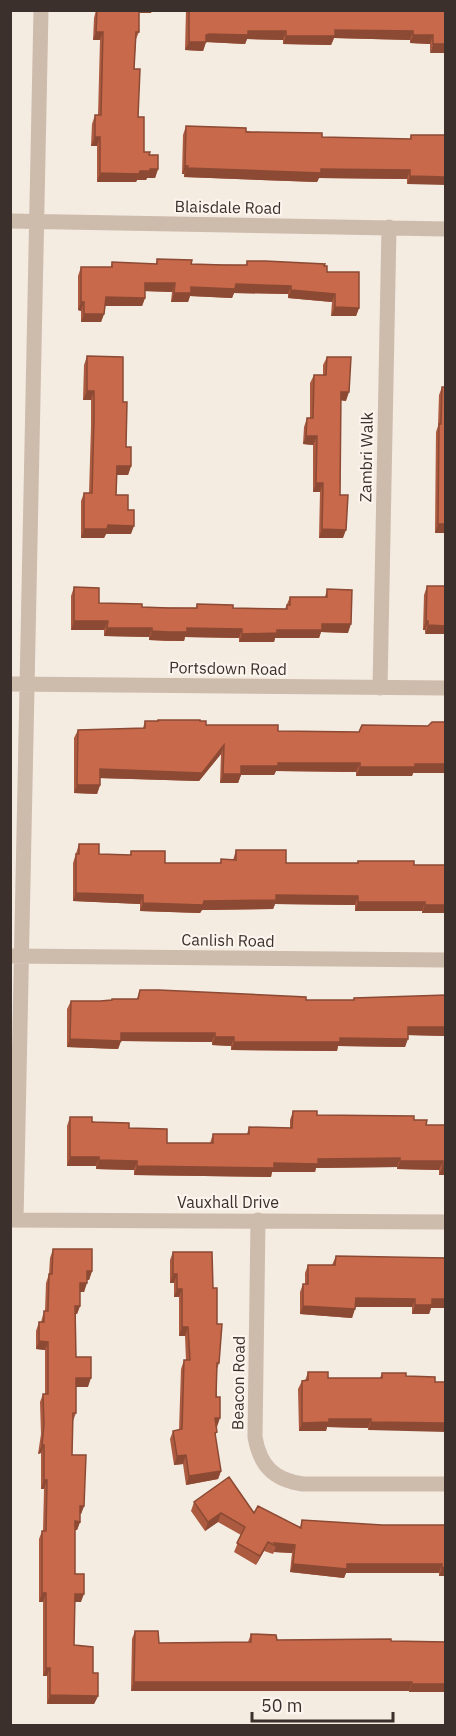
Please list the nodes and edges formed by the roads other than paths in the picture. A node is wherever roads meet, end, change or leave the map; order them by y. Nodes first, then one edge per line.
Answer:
1 (41, 10) edge
2 (10, 221) edge
3 (37, 222) junction
4 (388, 227) junction
5 (446, 229) edge
6 (10, 684) edge
7 (27, 684) junction
8 (380, 688) junction
9 (446, 688) edge
10 (15, 956) edge
11 (446, 960) edge
12 (13, 1220) edge
13 (258, 1220) junction
14 (446, 1222) edge
15 (446, 1484) edge

1 - 3 street
2 - 3 street, Blaisdale Road
3 - 4 street, Blaisdale Road
3 - 7 street
4 - 5 street, Blaisdale Road
4 - 8 street, Zambri Walk
6 - 7 street, Portsdown Road
7 - 8 street, Portsdown Road
7 - 10 street
8 - 9 street, Portsdown Road
10 - 11 street, Canlish Road
10 - 12 street
12 - 13 street, Vauxhall Drive
13 - 14 street, Vauxhall Drive
13 - 15 street, Beacon Road

